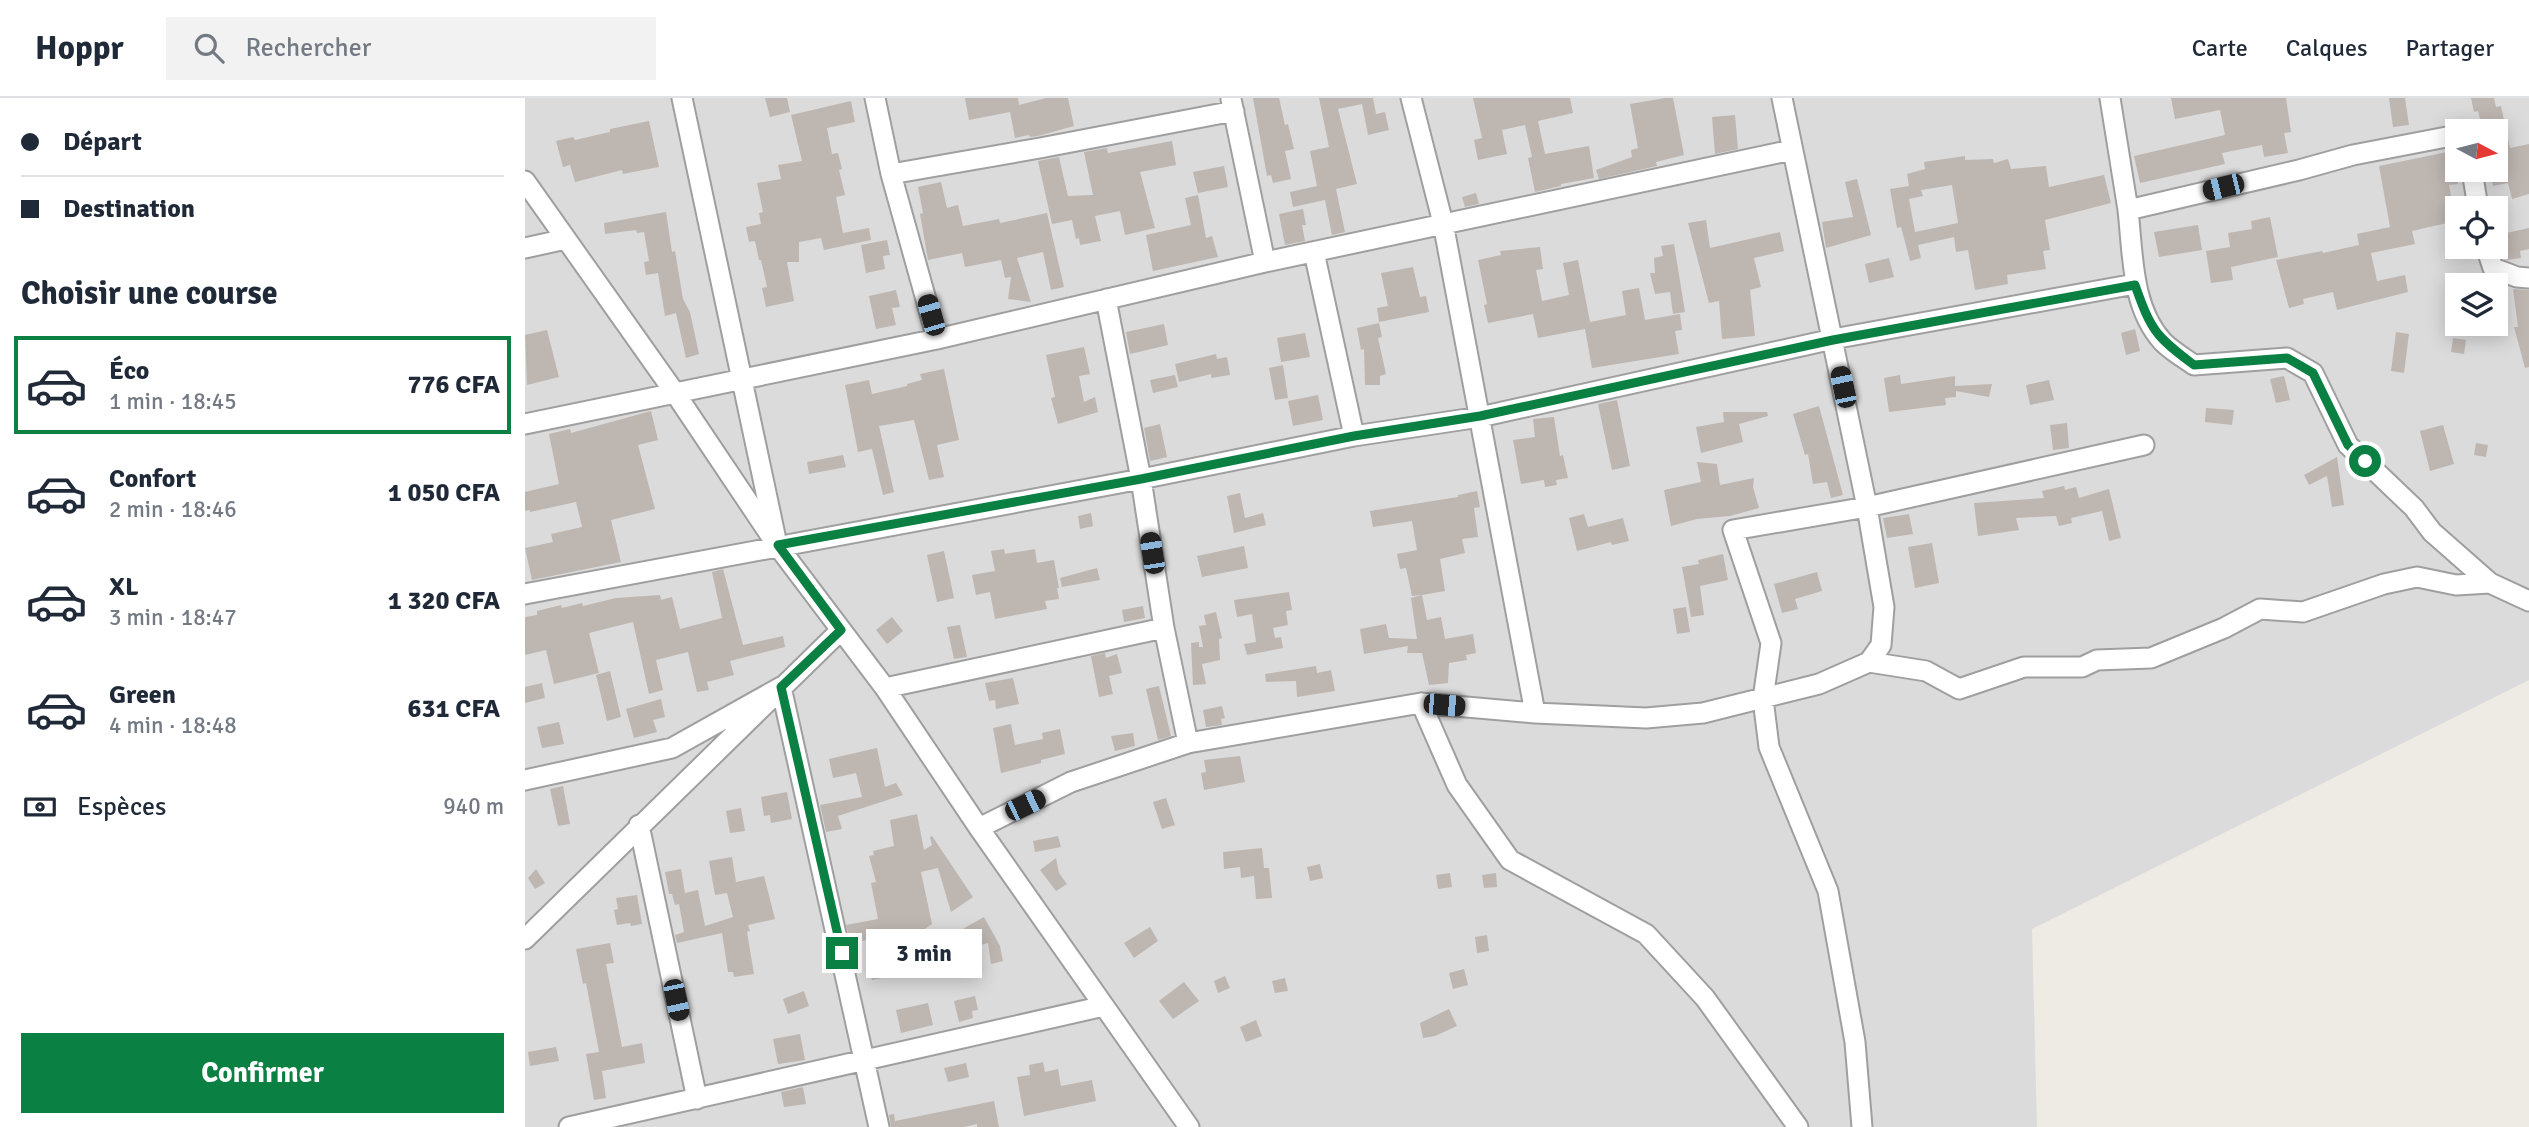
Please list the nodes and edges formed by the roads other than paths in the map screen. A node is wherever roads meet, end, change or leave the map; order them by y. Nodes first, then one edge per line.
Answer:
1 (682, 98) edge
2 (874, 98) edge
3 (1411, 98) edge
4 (1781, 98) edge
5 (2110, 98) edge
6 (1232, 104) edge
7 (2445, 137) edge
8 (1793, 150) junction
9 (891, 174) junction
10 (525, 181) edge
11 (2128, 210) junction
12 (1443, 223) junction
13 (566, 239) junction
14 (525, 248) edge
15 (1314, 252) junction
16 (2490, 259) edge
17 (1265, 262) junction
18 (2529, 278) edge
19 (2135, 285) junction
20 (1106, 299) junction
21 (937, 339) junction
22 (1833, 340) junction
23 (742, 380) junction
24 (675, 393) junction
25 (1480, 416) junction
26 (525, 424) edge
27 (1354, 436) junction
28 (2144, 445) dead end
29 (1141, 479) junction
30 (1867, 507) junction
31 (778, 545) junction
32 (2490, 583) junction
33 (525, 594) edge
34 (2529, 601) edge
35 (1164, 628) junction
36 (841, 630) junction
37 (1869, 662) junction
38 (781, 687) junction
39 (885, 688) junction
40 (1763, 699) junction
41 (1421, 703) junction
42 (1535, 713) junction
43 (1188, 743) junction
44 (525, 780) edge
45 (639, 825) junction
46 (979, 828) junction
47 (525, 939) edge
48 (1104, 1006) junction
49 (866, 1059) junction
50 (697, 1099) junction
51 (569, 1127) edge
52 (880, 1127) edge
53 (1189, 1127) edge
54 (1798, 1127) edge
55 (1862, 1127) edge

1 - 23 street
2 - 9 street
3 - 12 street
4 - 8 street
5 - 11 street
6 - 9 street
6 - 17 street
7 - 11 street
8 - 12 street
8 - 22 street
9 - 21 street
10 - 13 street
11 - 19 street
12 - 15 street
12 - 25 street
13 - 14 street
13 - 24 street
15 - 17 street
15 - 27 street
16 - 18 street
17 - 20 street
19 - 22 street
19 - 32 street
20 - 21 street
20 - 29 street
21 - 23 street
22 - 25 street
22 - 30 street
23 - 24 street
23 - 31 street
24 - 26 street
24 - 31 street
25 - 27 street
25 - 42 street
27 - 29 street
28 - 30 street
29 - 31 street
29 - 35 street
30 - 37 street
30 - 40 street
31 - 33 street
31 - 36 street
32 - 34 street
32 - 37 street
35 - 39 street
35 - 43 street
36 - 38 street
36 - 39 street
37 - 40 street
38 - 44 street
38 - 45 street
38 - 49 street
39 - 46 street
40 - 42 street
40 - 55 street
41 - 42 street
41 - 43 street
41 - 54 street
43 - 46 street
45 - 47 street
45 - 50 street
46 - 48 street
48 - 49 street
48 - 53 street
49 - 50 street
49 - 52 street
50 - 51 street

